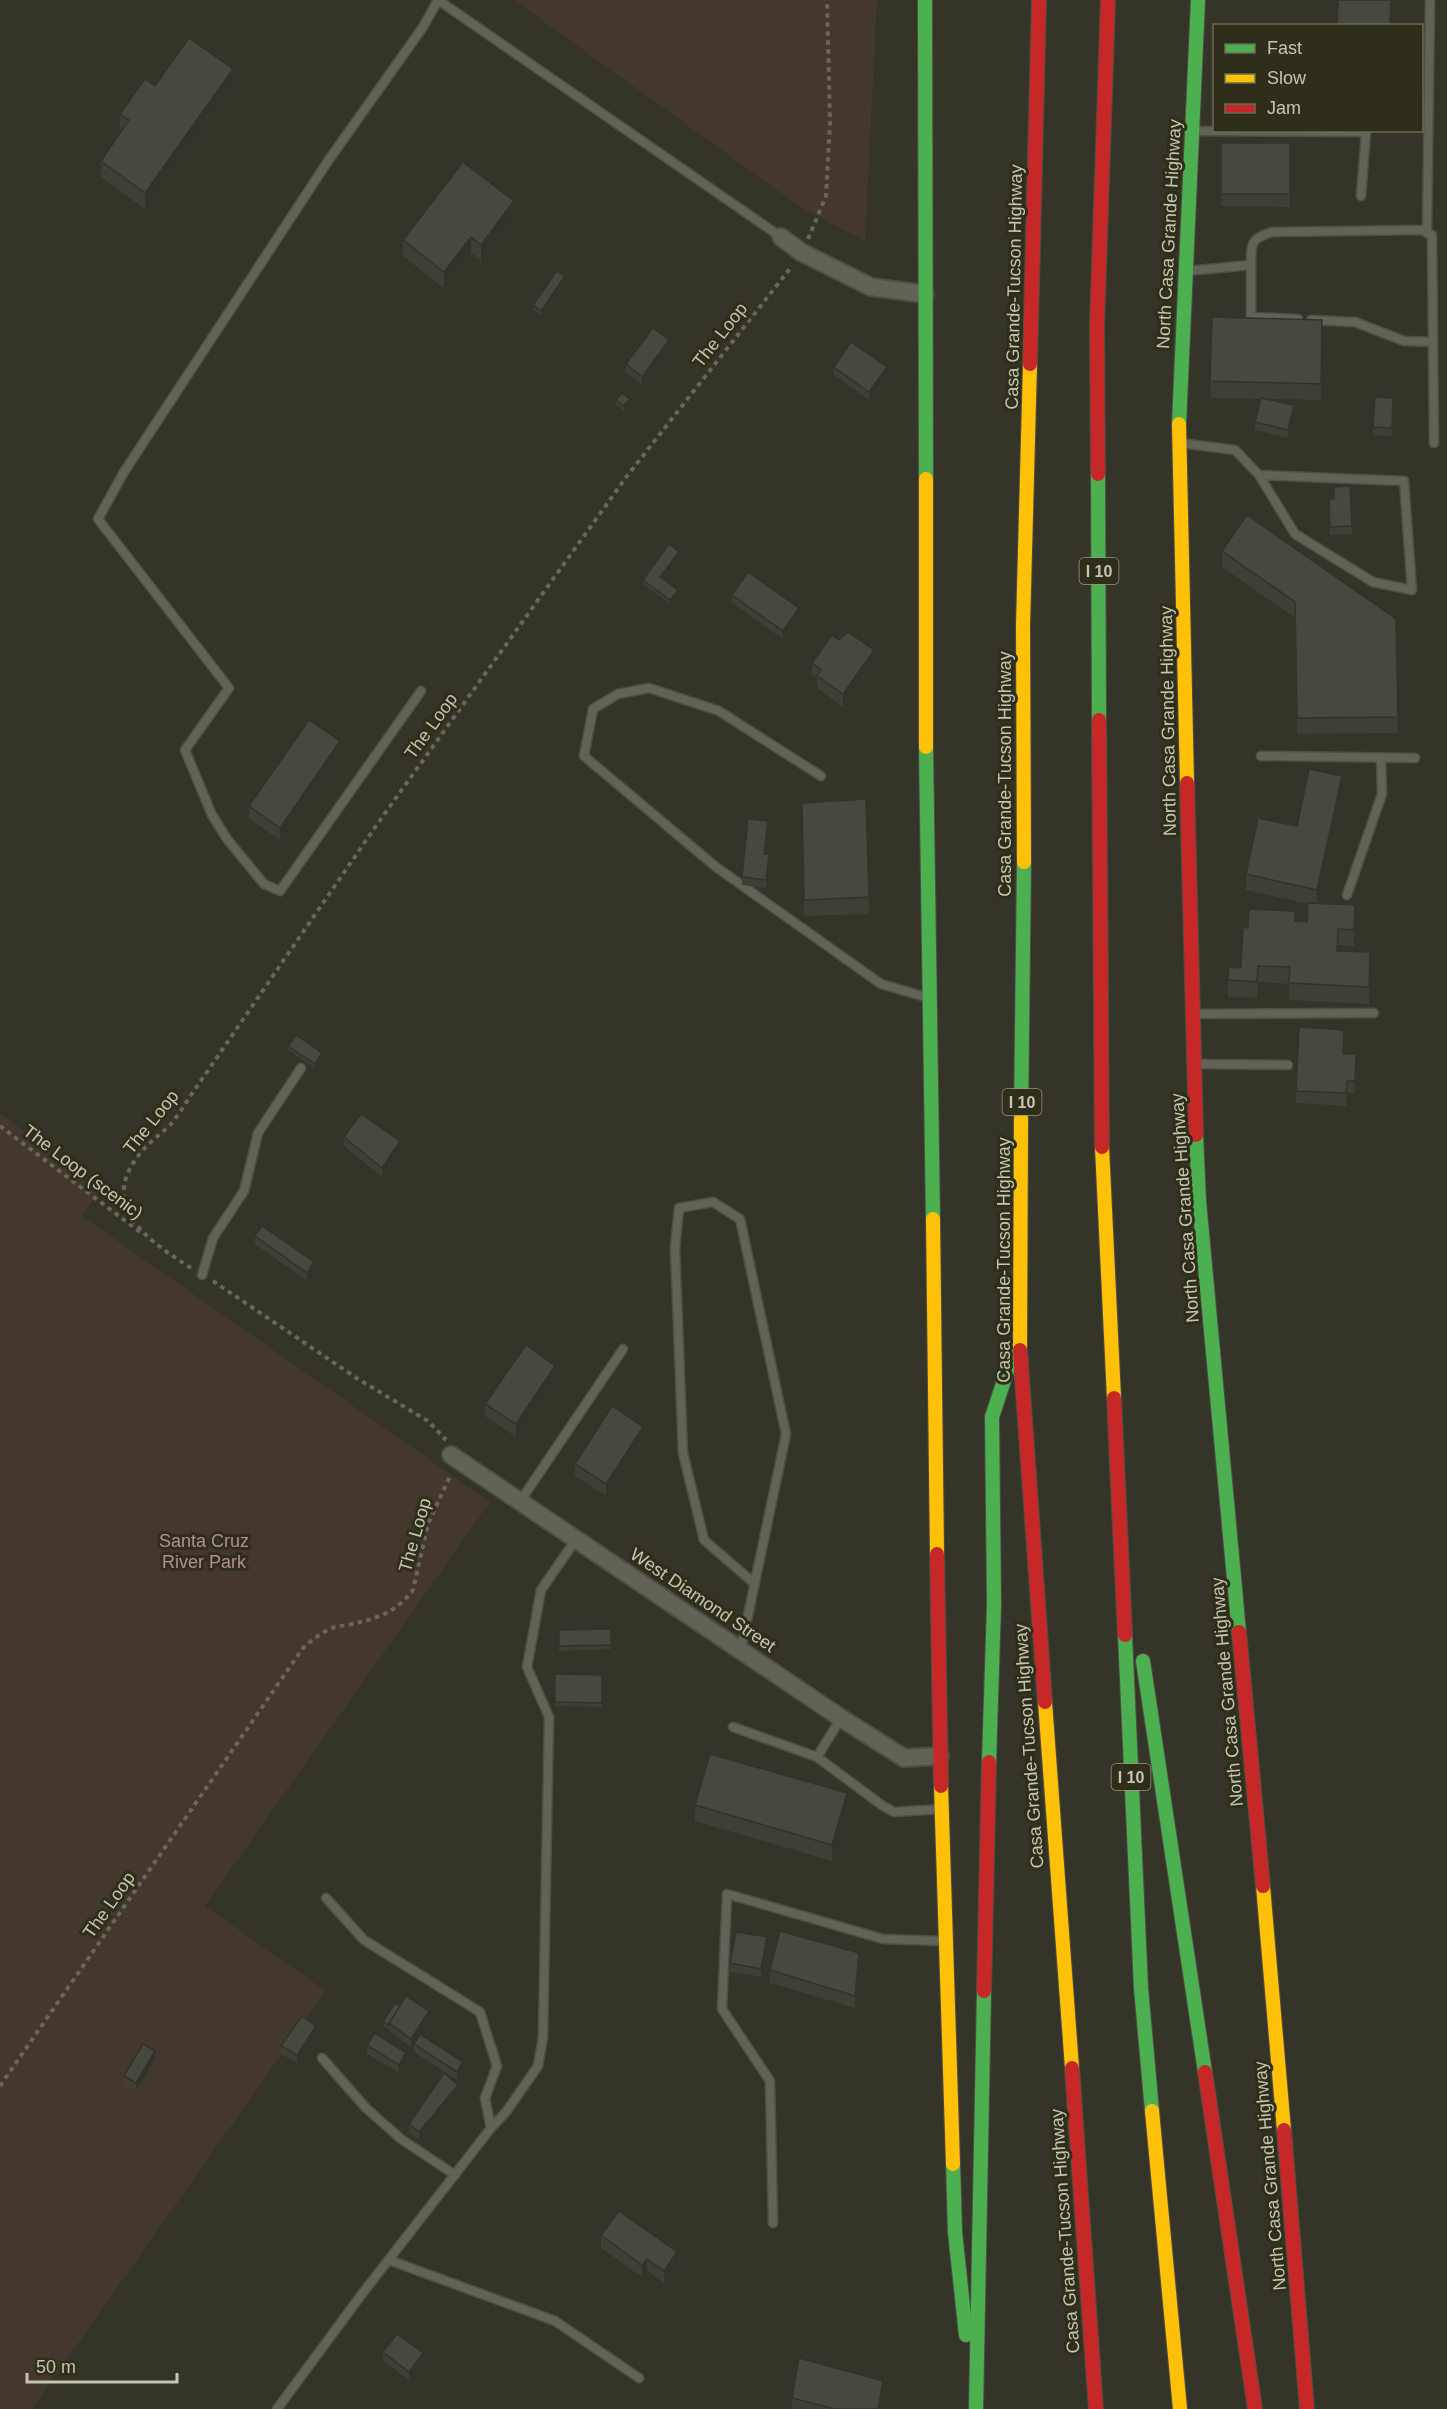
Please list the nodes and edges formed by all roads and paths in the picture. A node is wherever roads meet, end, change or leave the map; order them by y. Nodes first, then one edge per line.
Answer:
1 (438, 0) edge
2 (827, 0) edge
3 (925, 0) edge
4 (1039, 0) edge
5 (1108, 0) edge
6 (1198, 0) edge
7 (1430, 0) edge
8 (1192, 131) junction
9 (1213, 131) edge
10 (1366, 132) edge
11 (1361, 196) dead end
12 (1427, 232) junction
13 (781, 237) joint
14 (801, 252) junction
15 (1251, 265) junction
16 (1185, 271) junction
17 (925, 294) junction
18 (1433, 342) junction
19 (1179, 443) junction
20 (1434, 443) dead end
21 (1258, 475) junction
22 (421, 691) dead end
23 (1262, 756) dead end
24 (1381, 758) junction
25 (1415, 758) dead end
26 (821, 776) dead end
27 (1347, 895) dead end
28 (930, 998) junction
29 (1374, 1013) dead end
30 (1192, 1014) junction
31 (1193, 1064) junction
32 (1288, 1065) dead end
33 (301, 1068) dead end
34 (0, 1126) edge
35 (150, 1240) junction
36 (202, 1275) junction
37 (1019, 1336) junction
38 (623, 1349) dead end
39 (452, 1455) junction
40 (521, 1500) junction
41 (577, 1538) junction
42 (1121, 1552) junction
43 (755, 1584) junction
44 (741, 1649) junction
45 (841, 1718) junction
46 (733, 1727) dead end
47 (940, 1756) junction
48 (817, 1757) junction
49 (941, 1809) junction
50 (326, 1898) dead end
51 (944, 1941) junction
52 (322, 2058) dead end
53 (0, 2086) edge
54 (491, 2128) junction
55 (455, 2175) junction
56 (773, 2223) dead end
57 (389, 2260) junction
58 (639, 2378) dead end
59 (277, 2409) edge
60 (975, 2409) edge
61 (1096, 2409) edge
62 (1180, 2409) edge
63 (1255, 2409) edge
64 (1307, 2409) edge

1 - 13 lane
1 - 22 lane
2 - 14 path, The Loop
3 - 17 main road
4 - 37 main road, Casa Grande-Tucson Highway / I 10
5 - 42 main road, I 10
6 - 8 main road, North Casa Grande Highway
7 - 12 lane
8 - 9 lane
8 - 16 main road, North Casa Grande Highway
10 - 11 lane
12 - 15 lane
12 - 18 lane
13 - 14 street
14 - 17 street
14 - 35 path, The Loop
15 - 16 lane
15 - 18 lane
16 - 19 main road, North Casa Grande Highway
17 - 28 main road
18 - 20 lane
19 - 21 lane
19 - 30 main road, North Casa Grande Highway
21 - 21 lane
23 - 24 lane
24 - 25 lane
24 - 27 lane
26 - 28 lane
28 - 47 main road
29 - 30 lane
30 - 31 main road, North Casa Grande Highway
31 - 32 lane
31 - 64 main road, North Casa Grande Highway
33 - 36 lane
34 - 35 path, The Loop (scenic)
35 - 36 path, The Loop
36 - 39 path, The Loop
37 - 60 main road
37 - 61 main road, Casa Grande-Tucson Highway / I 10
38 - 40 lane
39 - 40 street, West Diamond Street
39 - 53 path, The Loop
40 - 41 street, West Diamond Street
41 - 44 street, West Diamond Street
41 - 54 lane
42 - 62 main road, I 10
42 - 63 main road
43 - 43 lane
43 - 44 lane
44 - 45 street, West Diamond Street
45 - 47 street, West Diamond Street
45 - 48 lane
46 - 48 lane
47 - 49 main road
48 - 49 lane
49 - 51 main road
50 - 54 lane
51 - 56 lane
51 - 60 main road
52 - 55 lane
54 - 55 lane
55 - 57 lane
57 - 58 lane
57 - 59 lane

